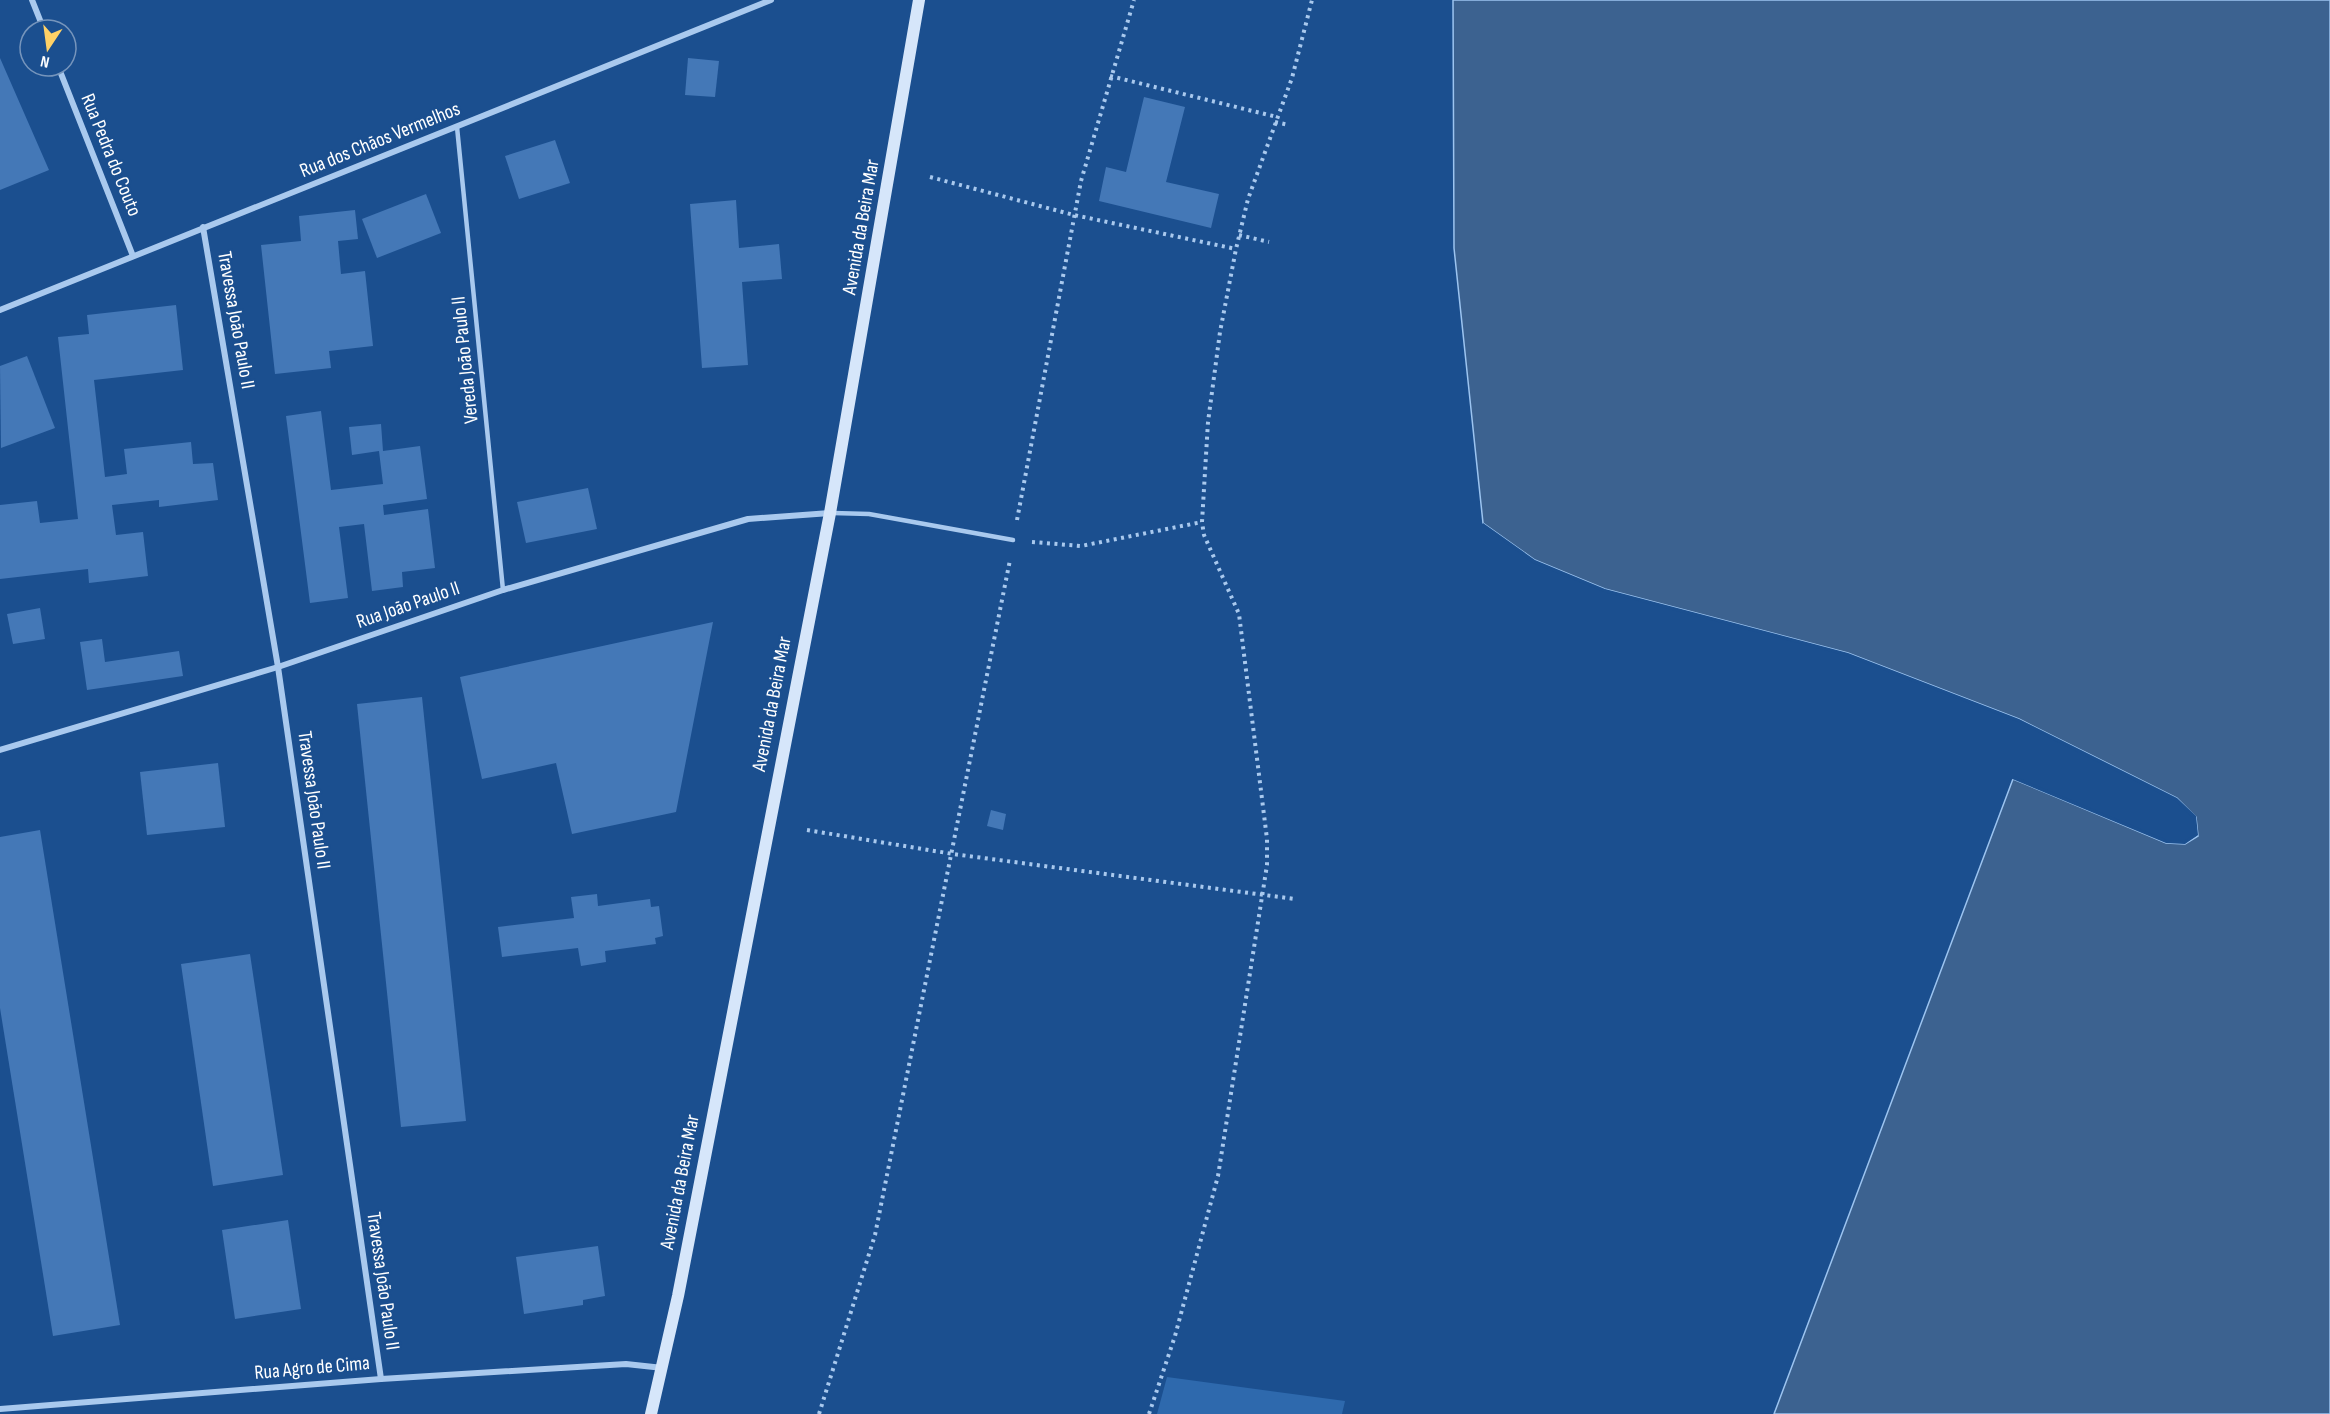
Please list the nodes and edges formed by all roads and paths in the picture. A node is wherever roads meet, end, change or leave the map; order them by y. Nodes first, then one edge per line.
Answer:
1 (32, 0) edge
2 (771, 0) edge
3 (919, 0) edge
4 (1134, 0) edge
5 (1312, 0) edge
6 (39, 18) edge
7 (1110, 76) junction
8 (63, 78) edge
9 (1276, 120) junction
10 (1289, 125) dead end
11 (457, 127) junction
12 (930, 177) dead end
13 (1074, 215) junction
14 (203, 227) junction
15 (1239, 236) junction
16 (1269, 242) dead end
17 (1236, 249) junction
18 (133, 256) junction
19 (0, 310) edge
20 (831, 513) junction
21 (1202, 522) junction
22 (1014, 540) joint
23 (503, 590) junction
24 (278, 667) junction
25 (0, 750) edge
26 (807, 830) dead end
27 (952, 854) junction
28 (1262, 892) junction
29 (1295, 899) dead end
30 (663, 1369) junction
31 (381, 1379) junction
32 (0, 1409) edge
33 (651, 1414) edge
34 (819, 1414) edge
35 (1149, 1414) edge

1 - 6 street
2 - 11 street, Rua dos Chãos Vermelhos
3 - 20 main road, Avenida da Beira Mar
4 - 7 path
5 - 9 path
7 - 9 path
7 - 13 path
8 - 18 street, Rua Pedra do Couto
9 - 10 path
9 - 15 path
11 - 14 street, Rua dos Chãos Vermelhos
11 - 23 lane, Vereda João Paulo II
12 - 13 path
13 - 17 path
14 - 18 street, Rua dos Chãos Vermelhos
14 - 24 street, Travessa João Paulo II
15 - 16 path
15 - 17 path
17 - 21 path
18 - 19 street, Rua dos Chãos Vermelhos
20 - 22 lane
20 - 23 street, Rua João Paulo II
20 - 30 main road, Avenida da Beira Mar
21 - 22 path
21 - 28 path
23 - 24 street, Rua João Paulo II
24 - 25 street, Rua João Paulo II
24 - 31 street, Travessa João Paulo II
26 - 27 path
27 - 28 path
27 - 34 path
28 - 29 path
28 - 35 path
30 - 31 street, Rua Agro de Cima
30 - 33 main road, Avenida da Beira Mar
31 - 32 street, Rua Agro de Cima

